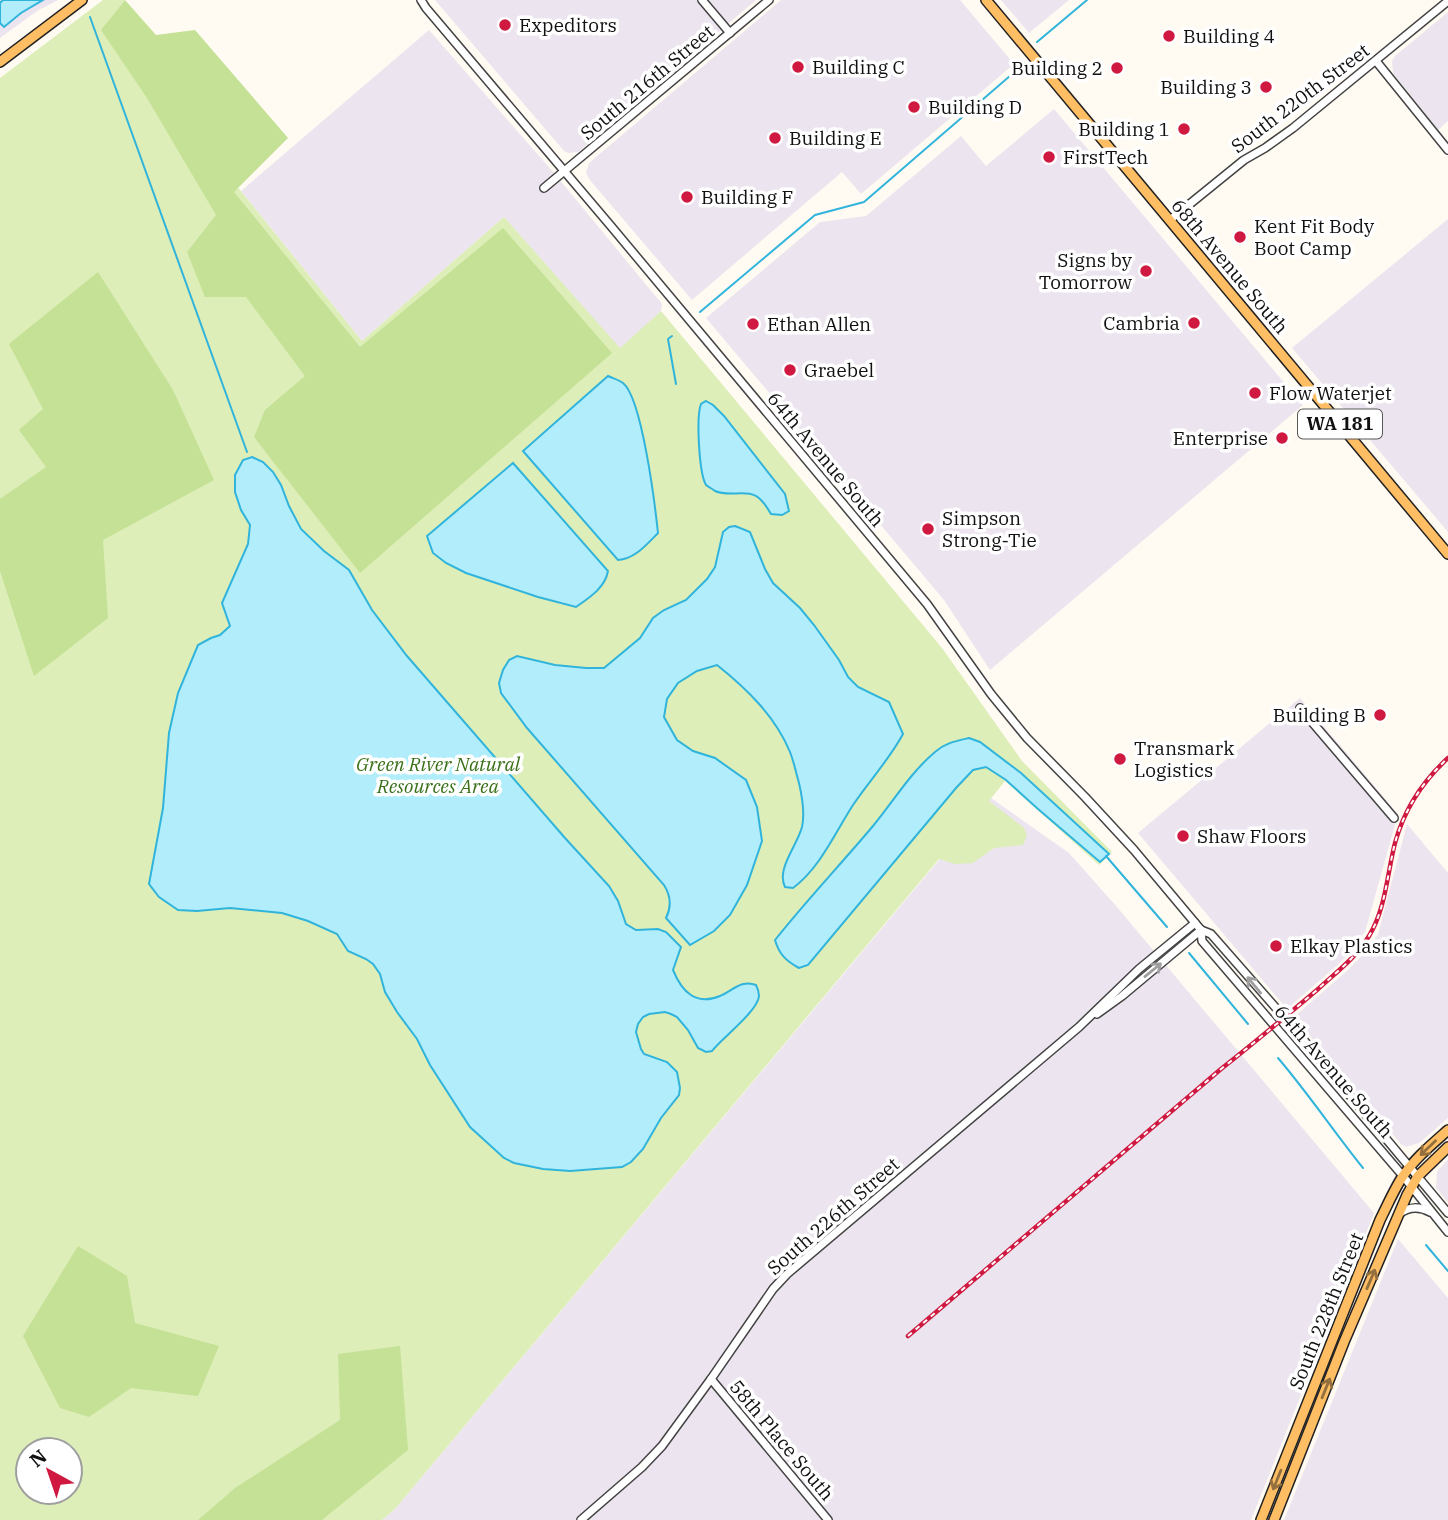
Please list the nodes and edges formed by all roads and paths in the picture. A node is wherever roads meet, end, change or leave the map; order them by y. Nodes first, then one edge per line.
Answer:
1 (82, 0) edge
2 (413, 0) edge
3 (421, 0) edge
4 (702, 0) edge
5 (769, 0) edge
6 (986, 0) edge
7 (1448, 1) edge
8 (426, 8) junction
9 (730, 33) junction
10 (1376, 61) junction
11 (0, 62) edge
12 (1448, 150) edge
13 (565, 171) junction
14 (544, 188) dead end
15 (1170, 220) junction
16 (1448, 554) edge
17 (1300, 708) dead end
18 (1394, 818) dead end
19 (1195, 923) junction
20 (1201, 930) junction
21 (1079, 1027) junction
22 (1448, 1130) edge
23 (1448, 1147) edge
24 (1410, 1167) junction
25 (1403, 1176) junction
26 (1418, 1176) junction
27 (1411, 1186) junction
28 (1433, 1213) junction
29 (1448, 1213) edge
30 (1398, 1215) junction
31 (1448, 1232) edge
32 (711, 1380) junction
33 (581, 1520) edge
34 (828, 1520) edge
35 (1261, 1520) edge
36 (1274, 1520) edge

1 - 11 main road
2 - 8 street, 64th Avenue South
3 - 8 street, 64th Avenue South
4 - 9 street
5 - 9 street, South 216th Street
6 - 15 main road, 68th Avenue South / WA 181
7 - 10 street, South 220th Street
8 - 13 street, 64th Avenue South
9 - 13 street, South 216th Street
10 - 12 street
10 - 15 street, South 220th Street
13 - 14 street, South 216th Street
13 - 19 street, 64th Avenue South
15 - 16 main road, 68th Avenue South / WA 181
17 - 18 street
19 - 20 street, 64th Avenue South
19 - 21 street, South 226th Street
21 -> 20 street, South 226th Street
24 -> 20 street, 64th Avenue South
20 - 25 street, 64th Avenue South
21 - 32 street, South 226th Street
22 -> 24 main road, South 228th Street
23 - 26 main road, South 228th Street
24 - 25 main road, South 228th Street
24 - 26 street, 64th Avenue South
25 - 27 street, 64th Avenue South
25 -> 35 main road, South 228th Street
26 - 27 main road, South 228th Street
26 - 29 street, 64th Avenue South
27 - 28 street, 64th Avenue South
27 - 30 main road, South 228th Street
28 - 30 street
28 - 31 street, 64th Avenue South
36 -> 30 main road, South 228th Street
32 - 33 street, South 226th Street
32 - 34 street, 58th Place South

